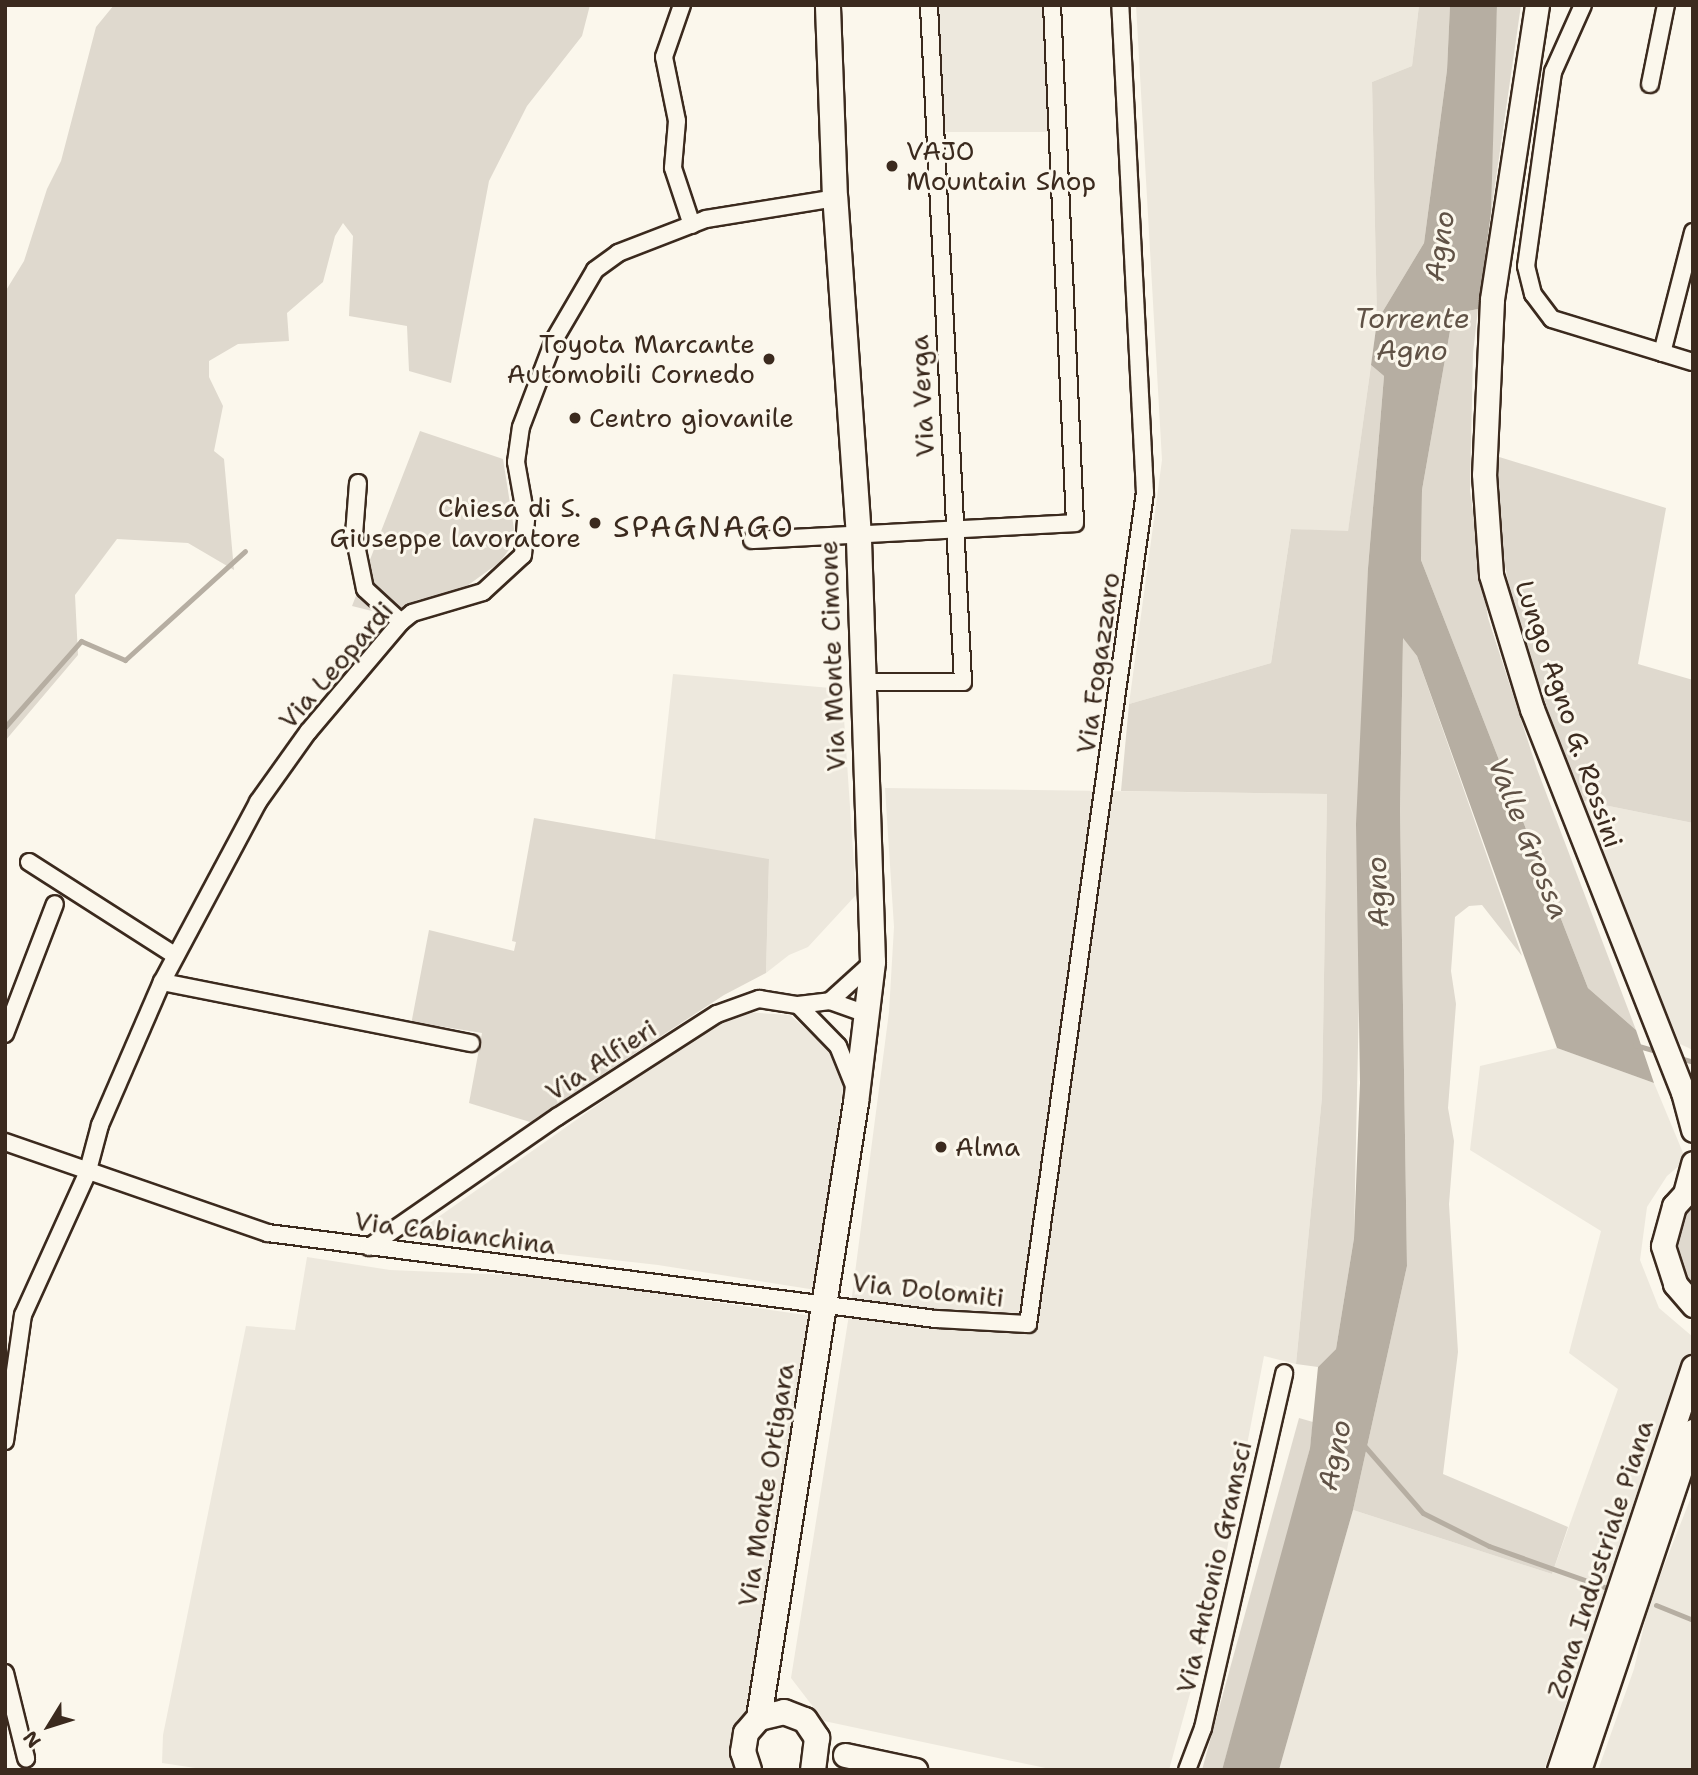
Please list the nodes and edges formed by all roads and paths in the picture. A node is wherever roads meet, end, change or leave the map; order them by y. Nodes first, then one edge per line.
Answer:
1 (682, 5) edge
2 (828, 5) edge
3 (929, 5) edge
4 (1052, 5) edge
5 (1121, 5) edge
6 (1537, 5) edge
7 (1583, 5) edge
8 (1666, 5) edge
9 (1650, 84) dead end
10 (835, 198) junction
11 (692, 225) junction
12 (1693, 232) edge
13 (1661, 353) junction
14 (1693, 362) edge
15 (358, 483) dead end
16 (953, 532) junction
17 (859, 537) junction
18 (752, 540) dead end
19 (401, 622) junction
20 (861, 682) junction
21 (29, 862) dead end
22 (55, 904) dead end
23 (176, 956) junction
24 (873, 962) junction
25 (162, 982) junction
26 (830, 1001) junction
27 (798, 1005) junction
28 (867, 1023) junction
29 (5, 1034) edge
30 (829, 1037) junction
31 (471, 1043) dead end
32 (857, 1096) junction
33 (1688, 1099) edge
34 (1693, 1130) edge
35 (5, 1142) edge
36 (1693, 1163) edge
37 (87, 1174) junction
38 (1689, 1187) edge
39 (369, 1247) junction
40 (825, 1303) junction
41 (1691, 1307) edge
42 (1028, 1324) joint
43 (1693, 1367) edge
44 (1284, 1373) dead end
45 (1693, 1430) edge
46 (5, 1441) edge
47 (5, 1673) edge
48 (766, 1677) junction
49 (785, 1712) junction
50 (759, 1718) junction
51 (845, 1755) dead end
52 (26, 1758) dead end
53 (749, 1770) edge
54 (813, 1770) edge
55 (915, 1770) edge
56 (1187, 1770) edge
57 (1559, 1770) edge
58 (1579, 1770) edge

1 - 11 street
2 - 10 main road, Via Monte Cimone
3 - 16 street, Via Verga
4 - 16 street
5 - 42 street, Via Fogazzaro
6 - 33 main road, Lungo Agno G. Rossini
7 - 13 street
8 - 9 street
10 - 11 street, Via Leopardi
10 - 17 main road, Via Monte Cimone
11 - 19 street, Via Leopardi
12 - 13 street
13 - 14 street
15 - 19 street
16 - 17 street
16 - 20 street, Via Verga
17 - 18 street
17 - 20 main road, Via Monte Cimone
19 - 23 street, Via Leopardi
20 - 24 main road, Via Monte Cimone
21 - 23 street
22 - 29 street
23 - 25 street, Via Leopardi
24 - 26 street
24 - 28 main road, Via Monte Cimone
25 - 31 street
25 - 37 street, Via Leopardi
26 - 27 street, Via Alfieri
26 - 28 street
27 - 30 street
27 - 39 street, Via Alfieri
28 - 30 street
28 - 32 main road, Via Monte Cimone
30 - 32 street
32 - 40 main road, Via Monte Cimone
33 - 34 main road, Lungo Agno G. Rossini
35 - 37 street, Via Cabianchina
36 - 38 main road
37 - 39 street, Via Cabianchina
37 - 46 street, Via Leopardi
38 - 41 main road
39 - 40 street, Via Cabianchina
40 - 42 street, Via Dolomiti
40 - 48 main road, Via Monte Ortigara
43 - 57 main road, Zona Industriale Piana
44 - 56 street, Via Antonio Gramsci
45 - 58 main road, Zona Industriale Piana
47 - 52 street
48 - 49 main road
48 - 50 main road, Via Monte Ortigara
49 - 50 main road
49 - 54 main road
50 - 53 main road
51 - 55 main road

